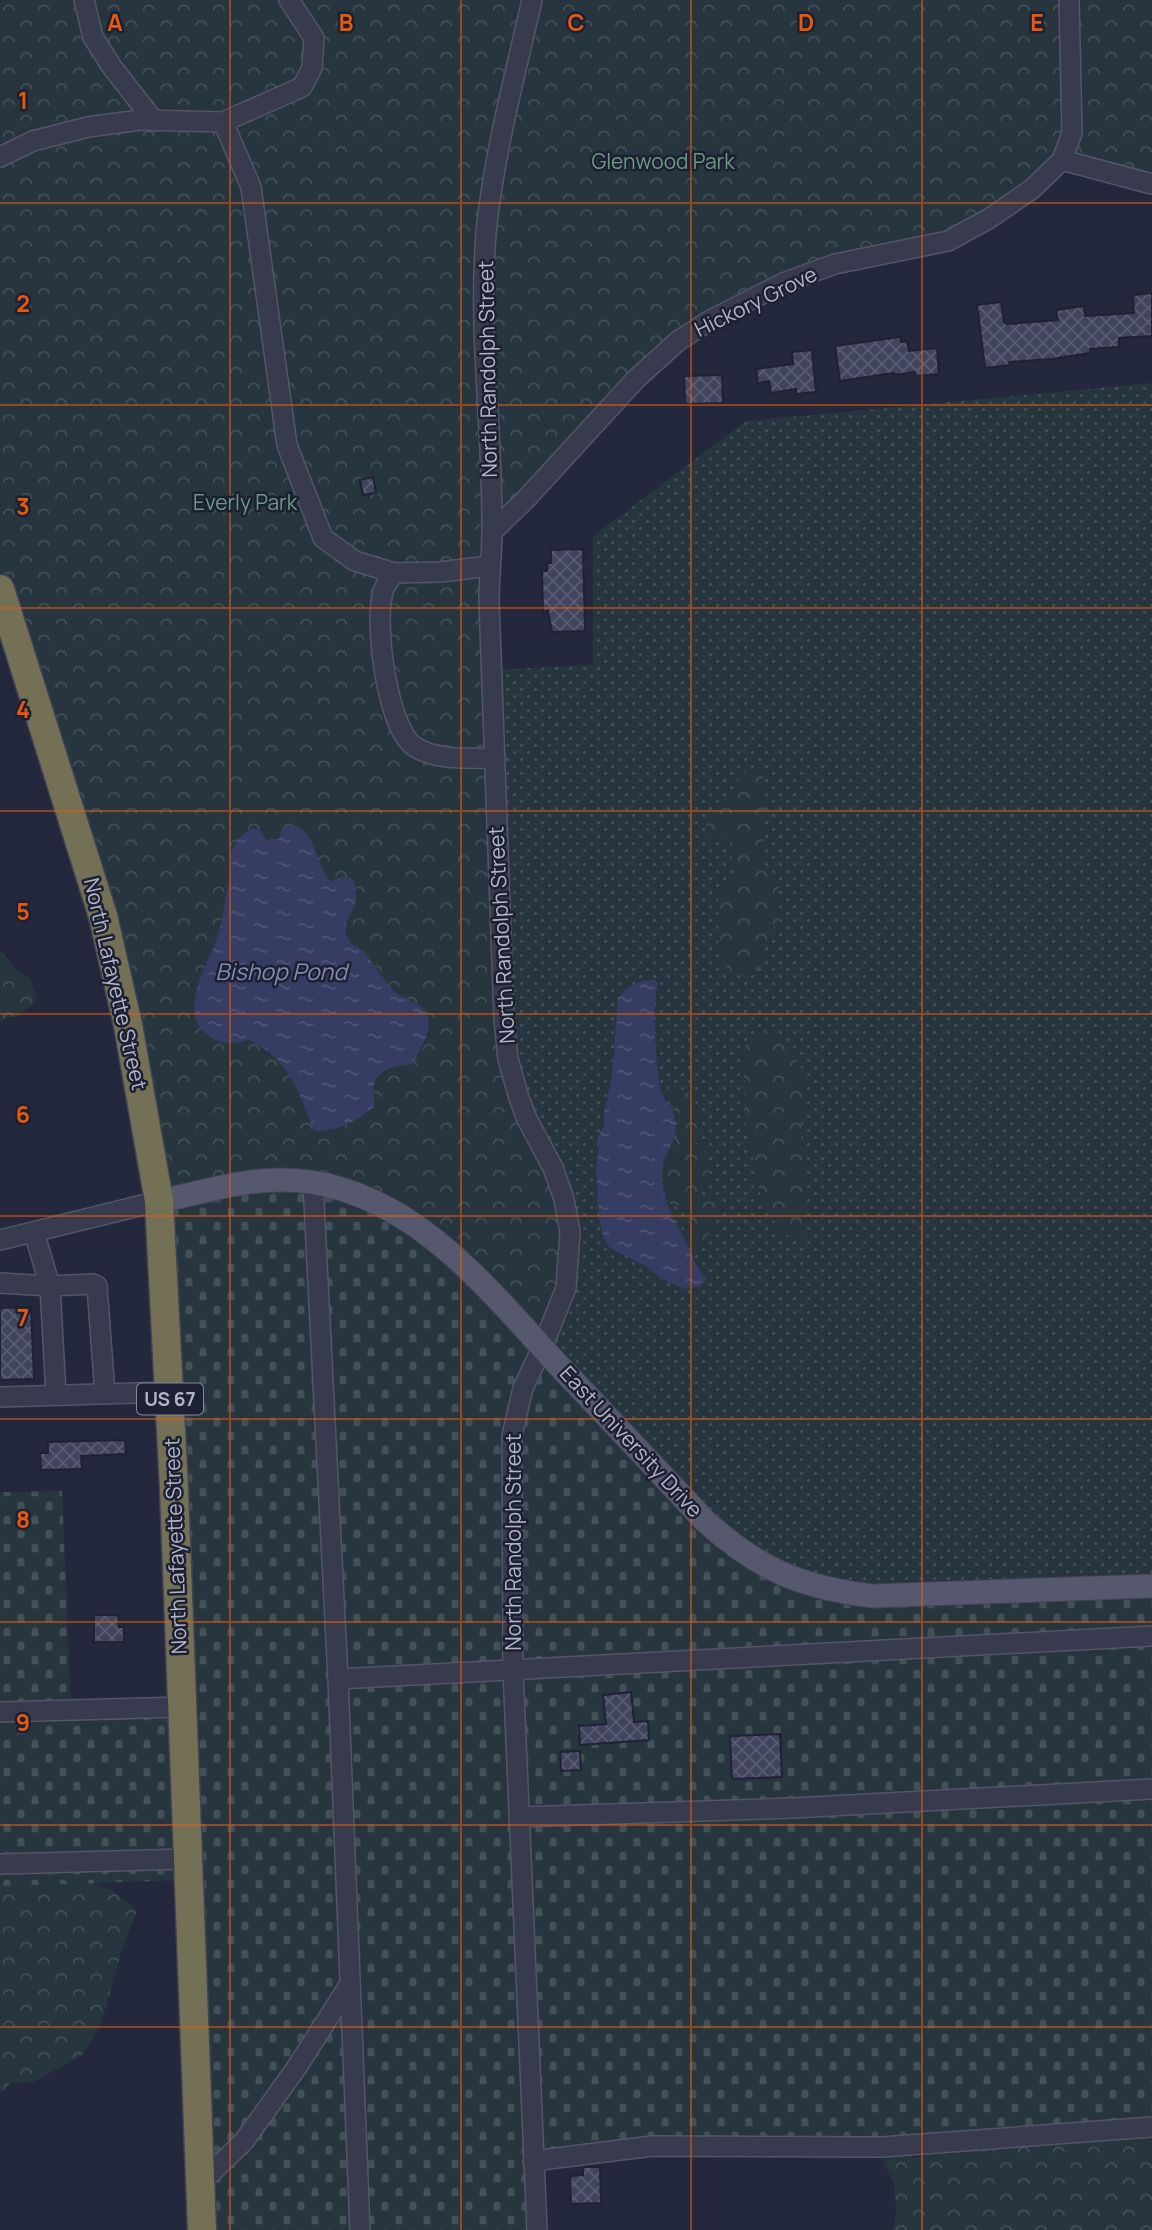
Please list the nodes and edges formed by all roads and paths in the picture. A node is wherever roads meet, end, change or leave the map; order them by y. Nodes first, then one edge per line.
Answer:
1 (84, 0) edge
2 (289, 0) edge
3 (532, 0) edge
4 (1069, 0) edge
5 (154, 121) junction
6 (223, 122) junction
7 (0, 157) edge
8 (1062, 160) junction
9 (1152, 184) edge
10 (492, 532) junction
11 (489, 566) junction
12 (394, 573) junction
13 (0, 589) edge
14 (495, 758) junction
15 (313, 1183) junction
16 (159, 1201) junction
17 (34, 1232) junction
18 (0, 1240) edge
19 (0, 1283) edge
20 (50, 1286) junction
21 (542, 1348) junction
22 (169, 1392) junction
23 (105, 1394) junction
24 (56, 1395) junction
25 (0, 1397) edge
26 (1152, 1586) edge
27 (1152, 1636) edge
28 (513, 1670) junction
29 (338, 1679) junction
30 (182, 1707) junction
31 (0, 1712) edge
32 (1152, 1789) edge
33 (520, 1817) junction
34 (188, 1859) junction
35 (0, 1864) edge
36 (349, 1986) junction
37 (1152, 2127) edge
38 (533, 2161) junction
39 (200, 2185) junction
40 (202, 2230) edge
41 (360, 2230) edge
42 (537, 2230) edge

1 - 5 street
2 - 6 street
3 - 10 street, North Randolph Street
4 - 8 street
5 - 6 street
5 - 7 street
6 - 12 street
8 - 9 street
8 - 10 street, Hickory Grove
10 - 11 street, North Randolph Street
11 - 12 street
11 - 14 street, North Randolph Street
12 - 14 street
13 - 16 highway, North Lafayette Street / US 67
14 - 21 street, North Randolph Street
15 - 16 main road, East University Drive
15 - 21 main road, East University Drive
15 - 29 street
16 - 17 street
16 - 22 highway, North Lafayette Street / US 67
17 - 18 street
17 - 20 street
19 - 20 street
20 - 23 street
20 - 24 street
21 - 26 main road, East University Drive
21 - 28 street, North Randolph Street
22 - 23 street
22 - 30 highway, North Lafayette Street / US 67
23 - 24 street
24 - 25 street
27 - 28 street
28 - 29 street
28 - 33 street, North Randolph Street
29 - 36 street
30 - 31 street
30 - 34 highway, North Lafayette Street / US 67
32 - 33 street
33 - 38 street, North Randolph Street
34 - 35 street
34 - 39 highway, North Lafayette Street / US 67
36 - 39 street
36 - 41 street
37 - 38 street
38 - 42 street, North Randolph Street
39 - 40 highway, North Lafayette Street / US 67

